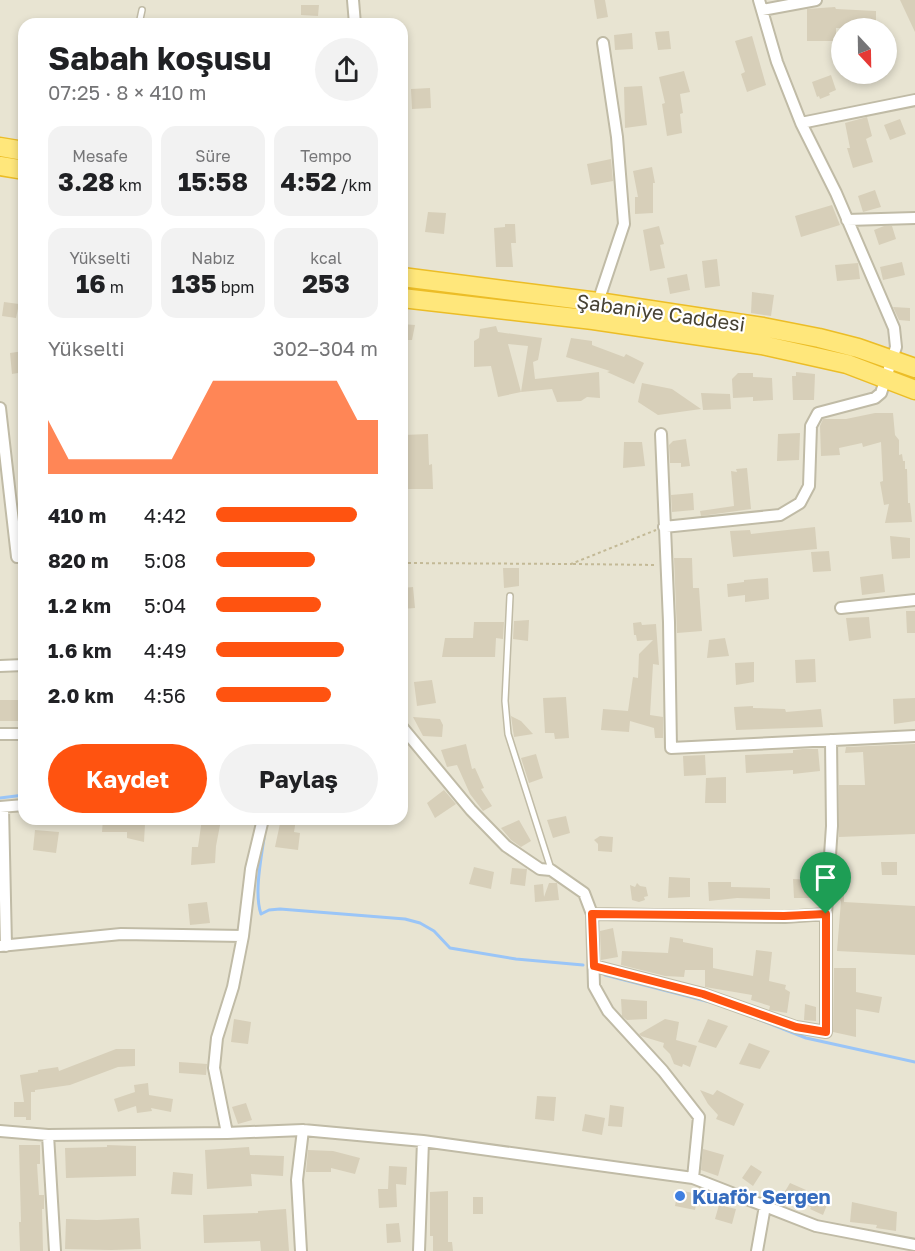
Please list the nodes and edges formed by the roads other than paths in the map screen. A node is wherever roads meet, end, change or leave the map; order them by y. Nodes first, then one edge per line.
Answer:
1 (353, 0) edge
2 (816, 0) edge
3 (760, 5) edge
4 (142, 10) dead end
5 (141, 18) edge
6 (355, 18) edge
7 (603, 43) dead end
8 (915, 100) edge
9 (801, 123) junction
10 (0, 147) edge
11 (18, 150) edge
12 (0, 166) edge
13 (18, 169) edge
14 (915, 218) edge
15 (847, 220) junction
16 (408, 278) edge
17 (408, 299) edge
18 (598, 302) junction
19 (892, 358) junction
20 (915, 368) edge
21 (886, 378) junction
22 (915, 390) edge
23 (0, 408) edge
24 (661, 434) dead end
25 (664, 527) junction
26 (18, 557) edge
27 (510, 596) dead end
28 (915, 600) edge
29 (841, 608) dead end
30 (18, 665) edge
31 (0, 666) edge
32 (0, 734) edge
33 (18, 734) edge
34 (408, 734) edge
35 (915, 736) edge
36 (831, 740) junction
37 (18, 806) edge
38 (2, 807) edge
39 (261, 825) edge
40 (551, 870) junction
41 (592, 914) junction
42 (826, 914) junction
43 (243, 936) junction
44 (3, 946) edge
45 (594, 966) junction
46 (303, 1130) junction
47 (0, 1131) edge
48 (227, 1133) junction
49 (48, 1135) junction
50 (423, 1141) junction
51 (693, 1178) junction
52 (765, 1206) junction
53 (915, 1245) edge
54 (56, 1251) edge
55 (301, 1251) edge
56 (419, 1251) edge
57 (757, 1251) edge

1 - 6 street
2 - 3 street
3 - 9 street
4 - 5 lane
7 - 18 street
8 - 9 street
9 - 15 street
10 - 11 highway
12 - 13 highway
14 - 15 street
15 - 19 street
16 - 18 highway, Şabaniye Caddesi
17 - 21 highway
18 - 19 highway, Şabaniye Caddesi
19 - 20 highway, Şabaniye Caddesi
19 - 21 street
21 - 22 highway
21 - 25 street
23 - 26 street
24 - 25 street
25 - 36 street
27 - 40 lane
28 - 29 street
30 - 31 street
32 - 33 street
34 - 40 street
35 - 36 street
36 - 42 street
37 - 38 street
38 - 44 street
39 - 43 street
40 - 41 street
41 - 42 street
41 - 45 street
42 - 45 street
43 - 44 street
43 - 48 street
45 - 51 street
46 - 48 street
46 - 50 street
46 - 55 street
47 - 49 street
48 - 49 street
49 - 54 street
50 - 51 street
50 - 56 street
51 - 52 street
52 - 53 street
52 - 57 street

